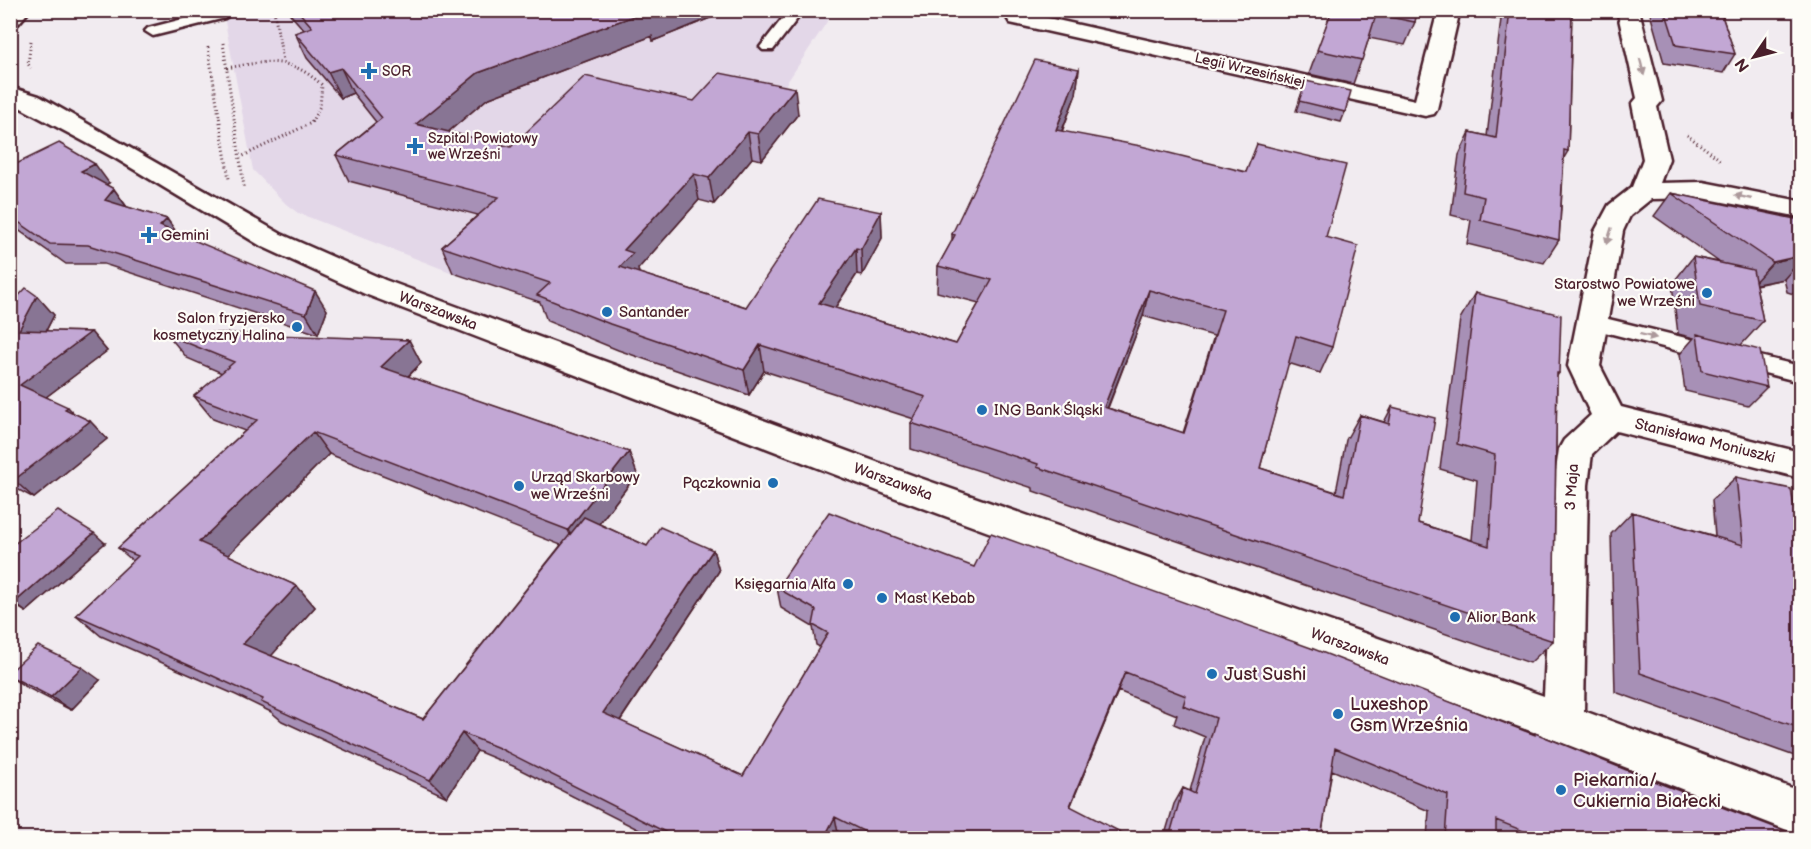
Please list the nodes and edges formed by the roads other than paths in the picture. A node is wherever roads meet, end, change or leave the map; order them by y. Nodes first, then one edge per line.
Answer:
1 (20, 10) edge
2 (797, 10) edge
3 (1020, 10) edge
4 (1449, 10) edge
5 (1628, 10) edge
6 (225, 13) edge
7 (10, 19) edge
8 (153, 31) dead end
9 (768, 46) dead end
10 (21, 82) edge
11 (1644, 191) junction
12 (1800, 209) edge
13 (1592, 322) junction
14 (1800, 374) edge
15 (1610, 417) junction
16 (1800, 465) edge
17 (1563, 723) junction
18 (1800, 813) edge

1 - 7 street
2 - 9 lane
3 - 4 street, Legii Wrzesińskiej
5 -> 11 street
6 - 8 lane
10 - 17 street, Warszawska
12 -> 11 street
11 -> 13 street
13 -> 14 lane
13 - 15 street
15 - 16 street, Stanisława Moniuszki
15 - 17 street, 3 Maja
17 - 18 street, Warszawska

